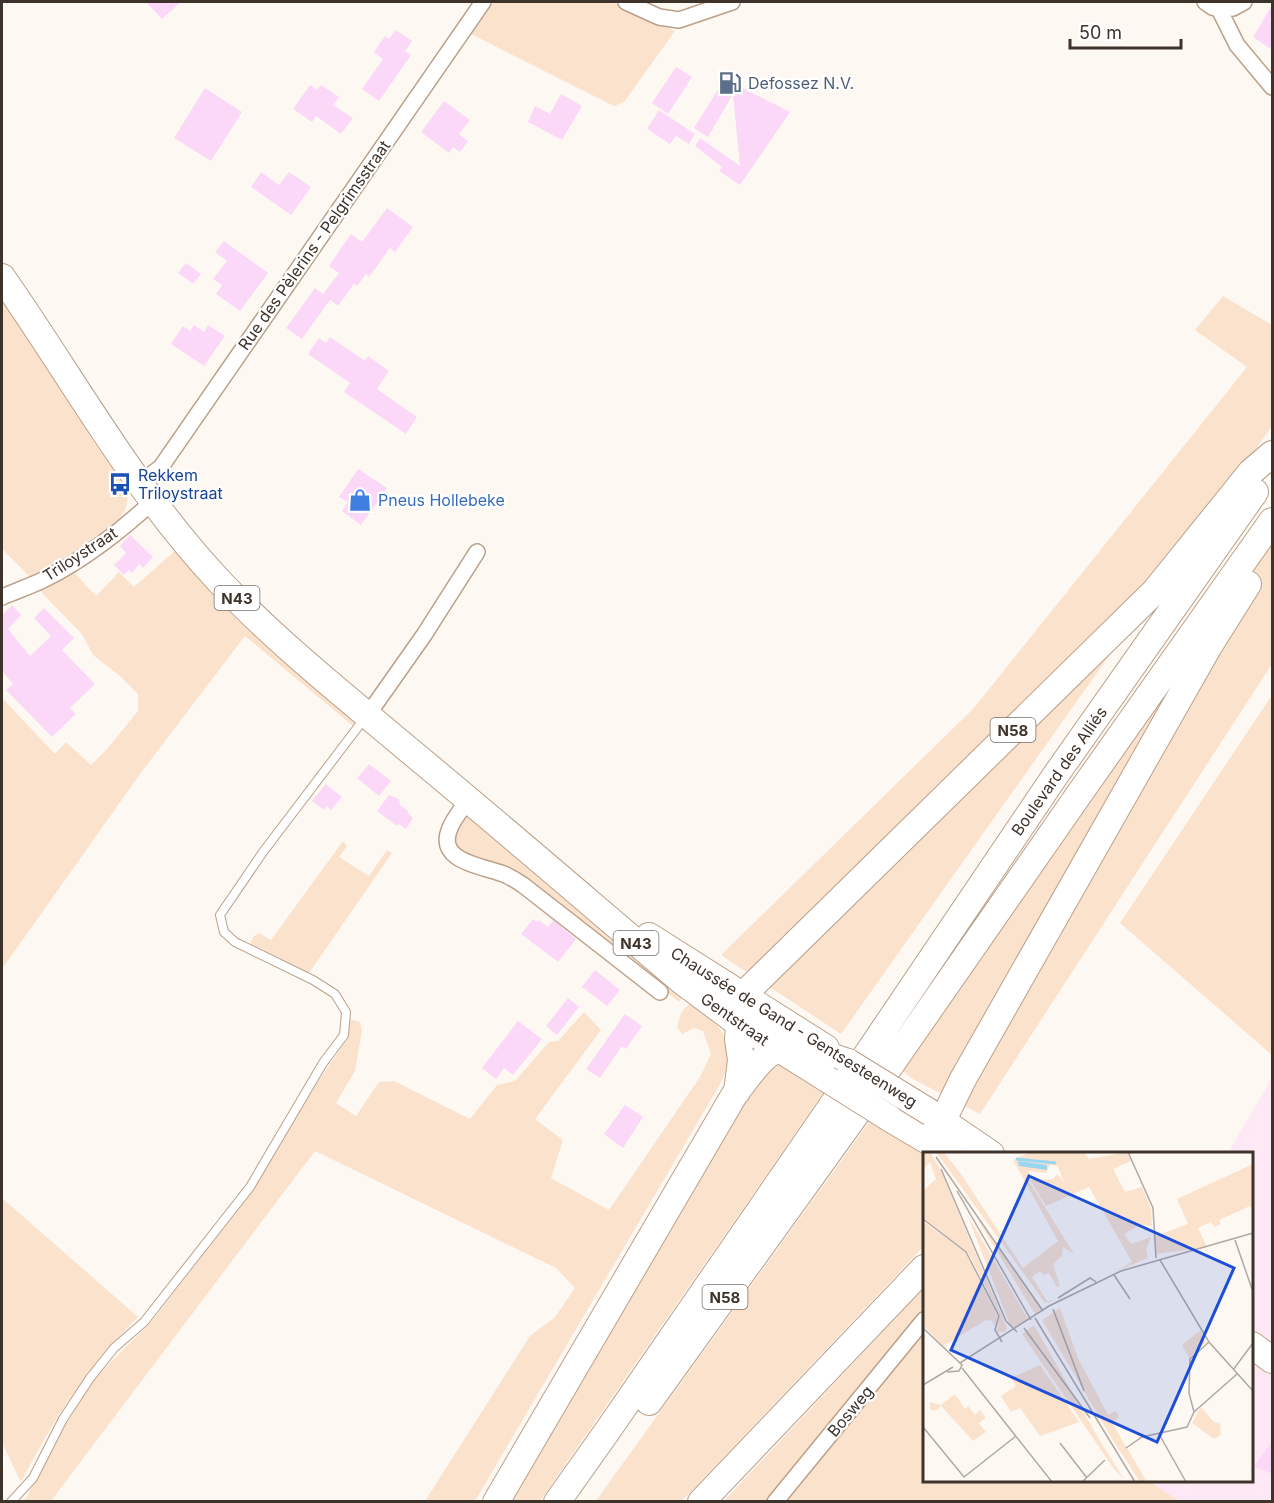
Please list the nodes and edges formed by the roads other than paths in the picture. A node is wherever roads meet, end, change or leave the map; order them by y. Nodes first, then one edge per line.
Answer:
1 (483, 2) edge
2 (626, 2) edge
3 (732, 2) edge
4 (1205, 2) edge
5 (1244, 2) edge
6 (1219, 9) junction
7 (1272, 87) edge
8 (2, 277) edge
9 (1272, 454) edge
10 (1272, 467) edge
11 (146, 493) junction
12 (1272, 521) edge
13 (1272, 542) edge
14 (477, 552) dead end
15 (2, 597) edge
16 (367, 716) junction
17 (468, 800) junction
18 (538, 859) junction
19 (660, 992) dead end
20 (742, 996) junction
21 (738, 1023) junction
22 (796, 1048) junction
23 (849, 1070) junction
24 (736, 1092) junction
25 (928, 1122) junction
26 (983, 1151) edge
27 (949, 1152) edge
28 (923, 1269) edge
29 (923, 1321) edge
30 (1253, 1346) edge
31 (1272, 1360) edge
32 (11, 1502) edge
33 (496, 1502) edge
34 (557, 1502) edge
35 (577, 1502) edge
36 (701, 1502) edge
37 (775, 1502) edge

1 - 11 street, Rue des Pèlerins - Pelgrimsstraat
2 - 3 street
4 - 6 street
5 - 6 street
6 - 7 street
8 - 11 main road, N43
9 - 20 main road, N58
10 - 23 main road, Boulevard des Alliés / N58
11 - 15 street, Triloystraat
11 - 16 main road, N43
12 - 35 main road, Boulevard des Alliés / N58
13 - 25 main road
14 - 16 street
16 - 17 main road, N43
16 - 32 lane
17 - 18 main road, N43
17 - 19 street
18 - 20 main road, Chaussée de Gand - Gentsesteenweg / N43
18 - 21 main road, Gentstraat / N43
20 - 21 main road
20 - 22 main road, Chaussée de Gand - Gentsesteenweg / N43
21 - 22 main road, Gentstraat / N43
21 - 24 main road
22 - 23 main road, Chaussée de Gand - Gentsesteenweg / N43
22 - 24 main road
22 - 25 main road, Gentstraat / N43, bridge
23 - 25 main road, Chaussée de Gand - Gentsesteenweg / N43, bridge
23 - 34 main road, N58
24 - 33 main road
25 - 26 main road, Chaussée de Gand - Gentsesteenweg / N43
25 - 27 main road, Gentstraat / N43
28 - 36 main road
29 - 37 street, Bosweg
30 - 31 main road

